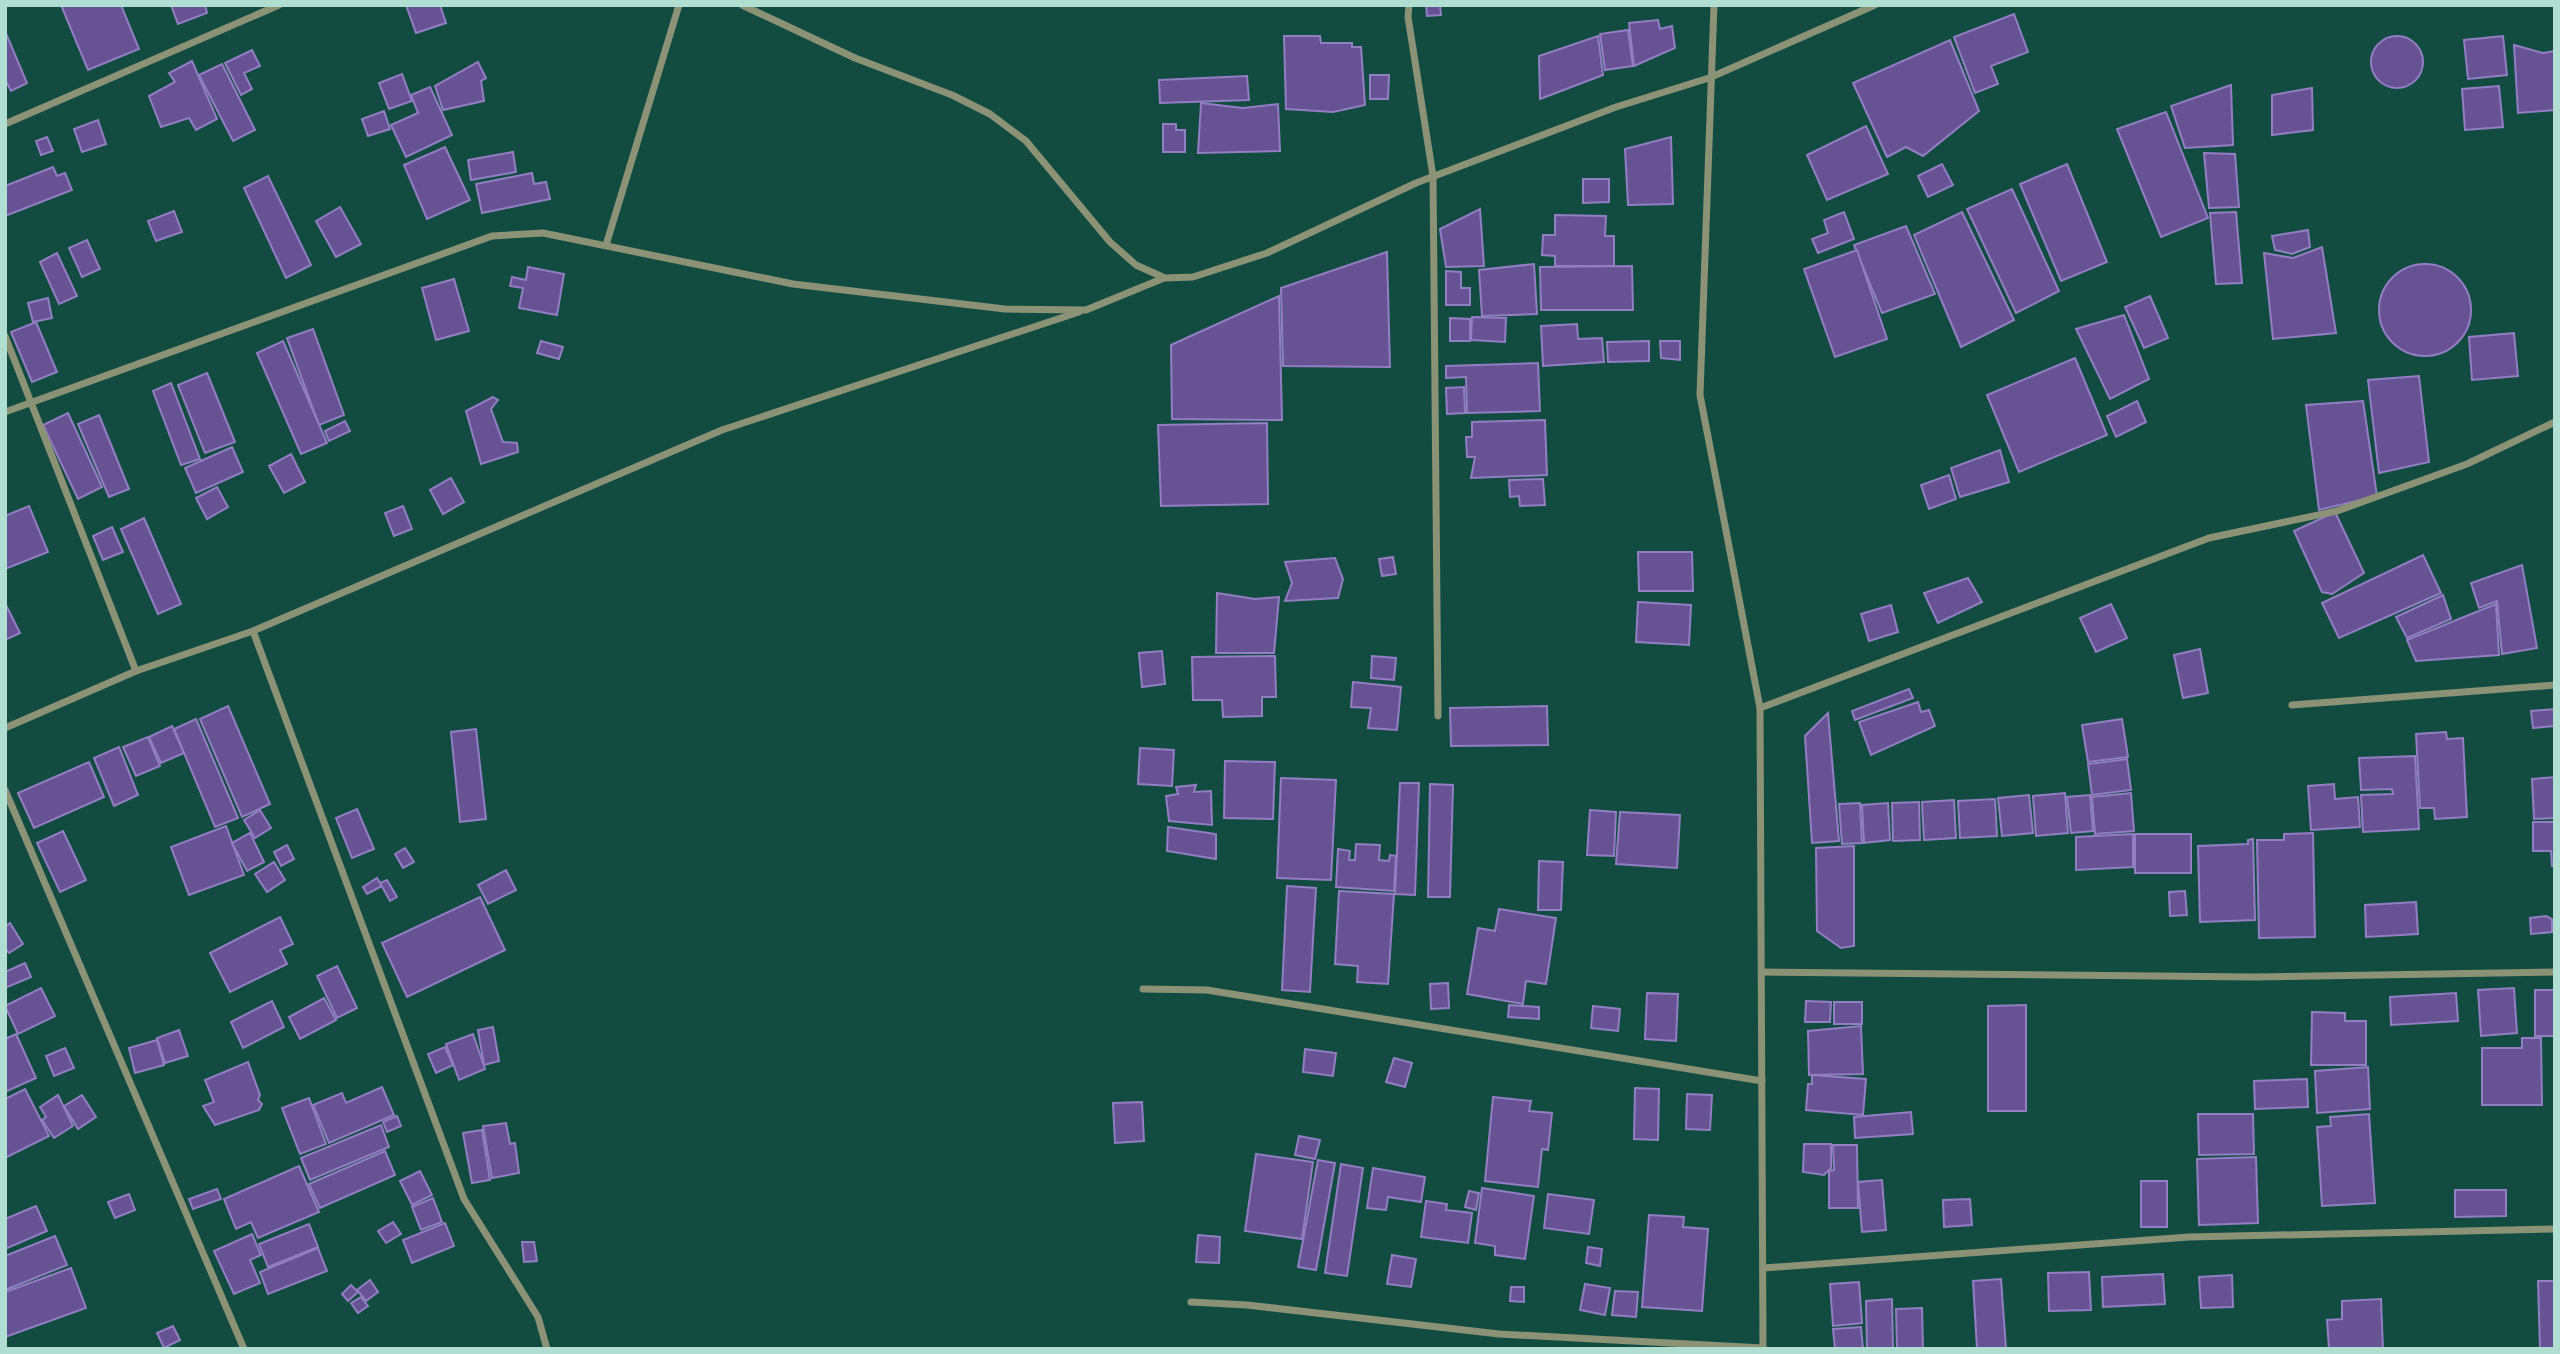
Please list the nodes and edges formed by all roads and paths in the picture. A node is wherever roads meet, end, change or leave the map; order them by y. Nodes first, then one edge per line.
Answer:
1 (278, 5) edge
2 (679, 5) edge
3 (742, 5) edge
4 (1409, 5) edge
5 (1714, 5) edge
6 (1875, 5) edge
7 (1709, 79) junction
8 (5, 124) edge
9 (1433, 176) junction
10 (606, 245) junction
11 (1164, 278) junction
12 (1086, 310) junction
13 (5, 336) edge
14 (33, 400) junction
15 (5, 412) edge
16 (2555, 422) edge
17 (253, 631) junction
18 (136, 671) junction
19 (2555, 685) edge
20 (2292, 705) dead end
21 (1760, 708) junction
22 (1438, 716) dead end
23 (5, 728) edge
24 (5, 790) edge
25 (1762, 972) junction
26 (2555, 972) edge
27 (1143, 989) dead end
28 (1762, 1081) junction
29 (2555, 1229) edge
30 (1763, 1268) junction
31 (1192, 1302) dead end
32 (1763, 1348) edge
33 (244, 1349) edge
34 (547, 1349) edge

1 - 8 street
2 - 10 street
3 - 11 street
4 - 9 street
5 - 7 street
6 - 7 street
7 - 9 street
7 - 21 street
9 - 11 street
9 - 22 street
10 - 12 street
10 - 14 street
11 - 12 street
12 - 17 street
13 - 14 street
14 - 15 street
14 - 18 street
16 - 21 street
17 - 18 street
17 - 34 street
18 - 23 street
19 - 20 street
21 - 25 street
24 - 33 street
25 - 26 street
25 - 28 street
27 - 28 street
28 - 30 street
29 - 30 street
30 - 32 street
31 - 32 street

